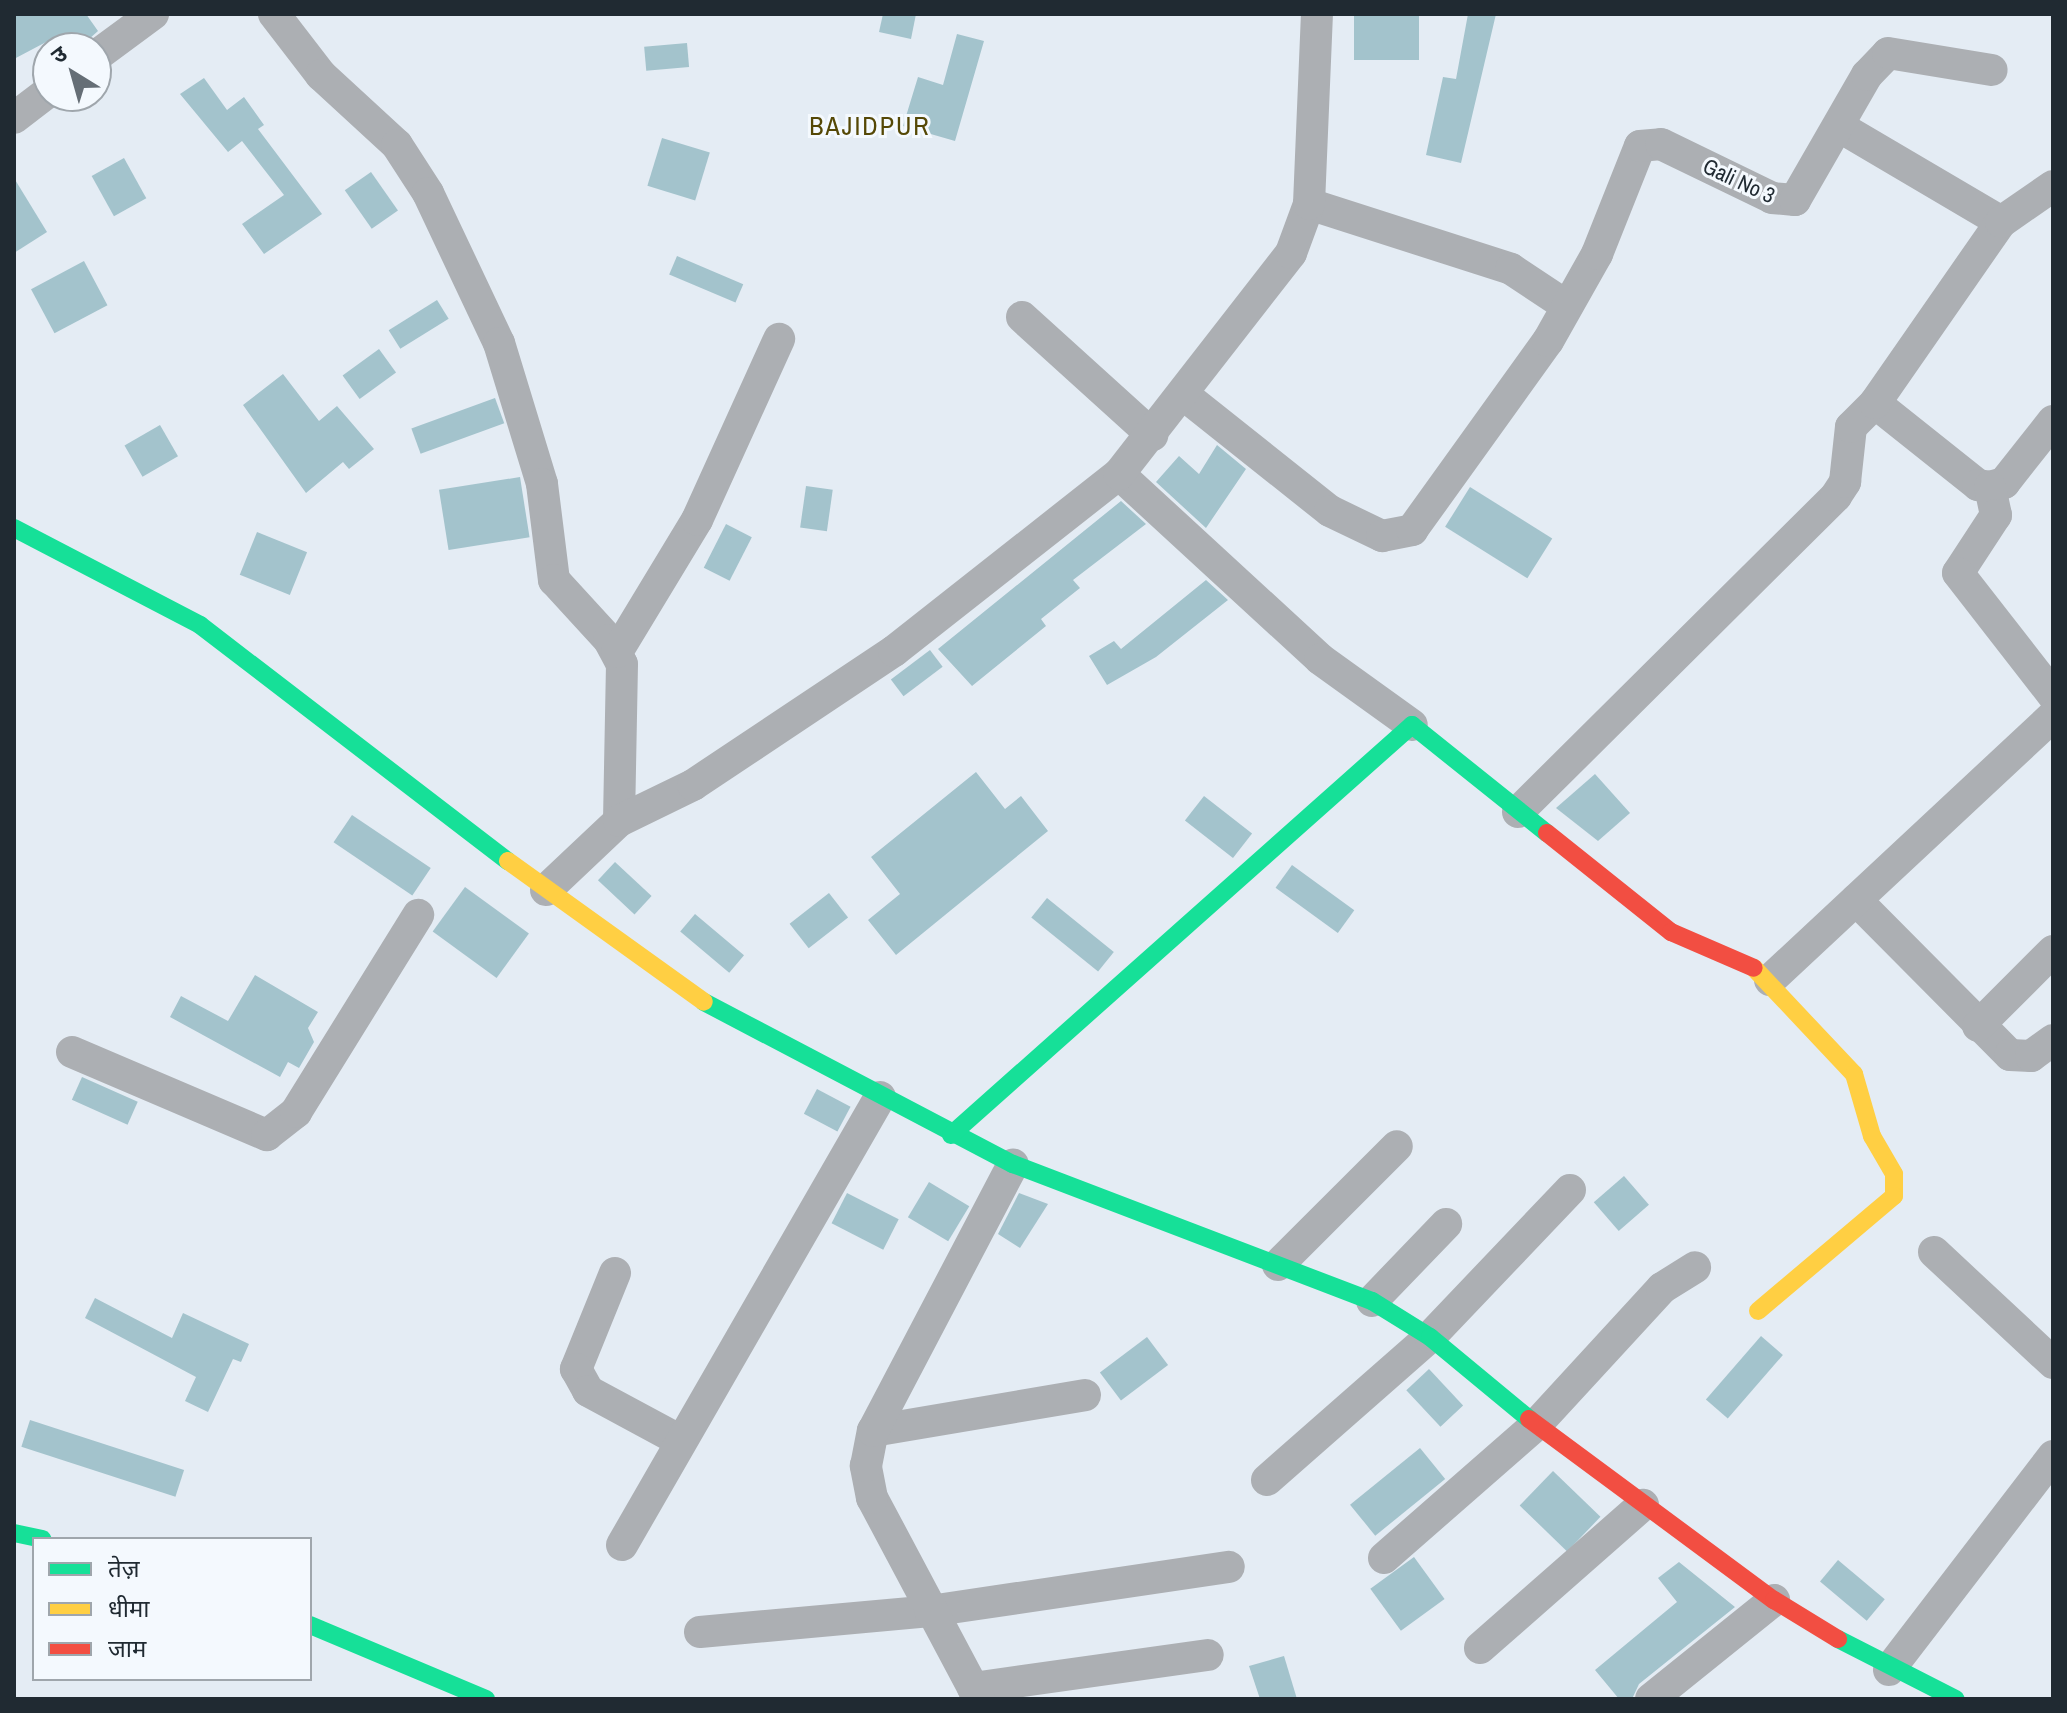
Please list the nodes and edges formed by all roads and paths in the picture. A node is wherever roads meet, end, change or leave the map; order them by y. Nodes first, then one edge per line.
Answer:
1 (153, 14) edge
2 (274, 14) edge
3 (1317, 14) edge
4 (112, 44) edge
5 (1992, 70) dead end
6 (32, 104) edge
7 (14, 118) edge
8 (1840, 127) junction
9 (2053, 186) edge
10 (1309, 204) junction
11 (2001, 222) junction
12 (1567, 306) junction
13 (1022, 317) dead end
14 (779, 339) dead end
15 (1184, 395) junction
16 (1875, 403) junction
17 (2053, 421) edge
18 (1152, 435) junction
19 (1119, 474) junction
20 (1990, 487) junction
21 (14, 528) edge
22 (617, 652) junction
23 (2053, 695) edge
24 (2053, 716) edge
25 (1412, 725) junction
26 (1518, 812) junction
27 (619, 821) junction
28 (546, 890) junction
29 (1856, 900) junction
30 (418, 915) dead end
31 (2053, 951) edge
32 (1770, 980) junction
33 (1978, 1026) junction
34 (2053, 1040) edge
35 (72, 1052) dead end
36 (880, 1097) junction
37 (951, 1135) junction
38 (1397, 1146) dead end
39 (1013, 1164) junction
40 (1570, 1190) dead end
41 (1446, 1224) dead end
42 (1934, 1252) dead end
43 (1278, 1265) junction
44 (1695, 1267) dead end
45 (615, 1273) dead end
46 (1372, 1301) junction
47 (1758, 1311) dead end
48 (1430, 1337) junction
49 (2053, 1363) edge
50 (1085, 1395) dead end
51 (1536, 1425) junction
52 (873, 1431) junction
53 (679, 1440) junction
54 (2053, 1456) edge
55 (1267, 1480) dead end
56 (1643, 1505) junction
57 (622, 1545) dead end
58 (1384, 1558) dead end
59 (1229, 1567) dead end
60 (1774, 1600) junction
61 (930, 1611) junction
62 (312, 1626) edge
63 (700, 1632) dead end
64 (1480, 1648) dead end
65 (1208, 1655) dead end
66 (1889, 1670) junction
67 (976, 1694) edge
68 (486, 1699) edge
69 (1651, 1699) edge
70 (1956, 1699) edge

1 - 4 street
2 - 22 street
3 - 10 street
5 - 8 street
6 - 7 street
8 - 11 street
8 - 12 street, Gali No 3
9 - 11 street
10 - 12 street
10 - 15 street
11 - 16 street
12 - 15 street
13 - 18 street
14 - 22 street
15 - 18 street
16 - 20 street
16 - 26 street
17 - 20 street
18 - 19 street
19 - 25 street
19 - 27 street
20 - 23 street
21 - 28 street
22 - 27 street
24 - 29 street
25 - 26 street
25 - 37 street
26 - 32 street
27 - 28 street
28 - 36 street
29 - 32 street
29 - 33 street
30 - 35 street
31 - 33 street
32 - 47 street
33 - 34 street
36 - 37 street
36 - 53 street
37 - 39 street
38 - 43 street
39 - 43 street
39 - 52 street
40 - 48 street
41 - 46 street
42 - 49 street
43 - 46 street
44 - 51 street
45 - 53 street
46 - 48 street
48 - 51 street
48 - 55 street
50 - 52 street
51 - 56 street
51 - 58 street
52 - 61 street
53 - 57 street
54 - 66 street
56 - 60 street
56 - 64 street
59 - 61 street
60 - 66 street
60 - 69 street
61 - 63 street
61 - 67 street
62 - 68 street
65 - 67 street
66 - 70 street

